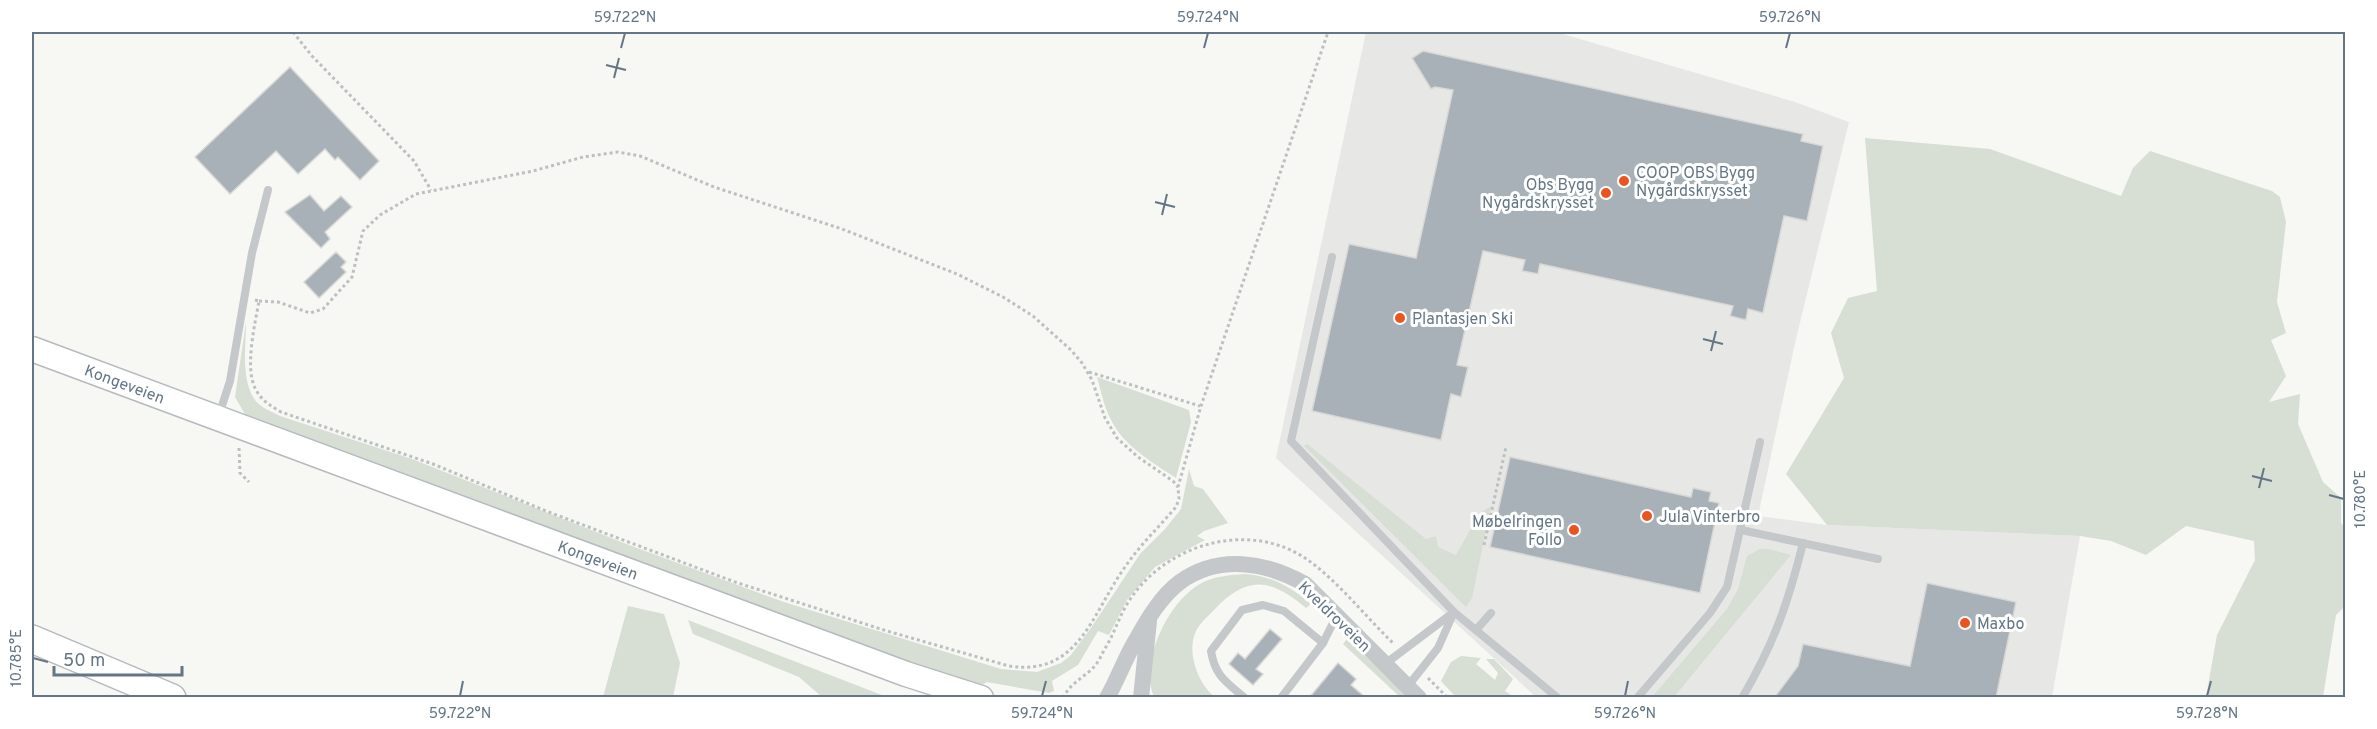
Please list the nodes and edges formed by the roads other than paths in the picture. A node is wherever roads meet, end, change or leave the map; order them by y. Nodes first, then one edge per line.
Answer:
1 (268, 190) dead end
2 (1332, 257) dead end
3 (32, 349) edge
4 (217, 418) junction
5 (1760, 442) dead end
6 (1741, 530) junction
7 (1803, 543) junction
8 (1878, 559) dead end
9 (1454, 612) junction
10 (1491, 613) dead end
11 (1337, 615) junction
12 (1149, 619) junction
13 (1476, 630) junction
14 (32, 639) edge
15 (1323, 643) junction
16 (32, 651) edge
17 (1385, 664) junction
18 (1413, 692) edge
19 (140, 698) edge
20 (172, 698) edge
21 (981, 698) edge
22 (1107, 698) edge
23 (1141, 698) edge
24 (1245, 698) edge
25 (1281, 698) edge
26 (1558, 698) edge
27 (1637, 698) edge
28 (1742, 698) edge

1 - 4 lane
2 - 9 lane
3 - 4 main road, Kongeveien
4 - 21 main road, Kongeveien
5 - 6 lane
6 - 7 lane
6 - 27 lane
7 - 8 lane
7 - 28 lane
9 - 13 lane
9 - 17 lane
9 - 18 lane
10 - 13 lane
11 - 12 street, Kveldroveien
11 - 15 lane
11 - 17 street, Kveldroveien
12 - 22 street, Kveldroveien
12 - 23 street
13 - 26 lane
14 - 20 highway
15 - 24 lane
15 - 25 lane
16 - 19 highway
17 - 18 street, Kveldroveien

